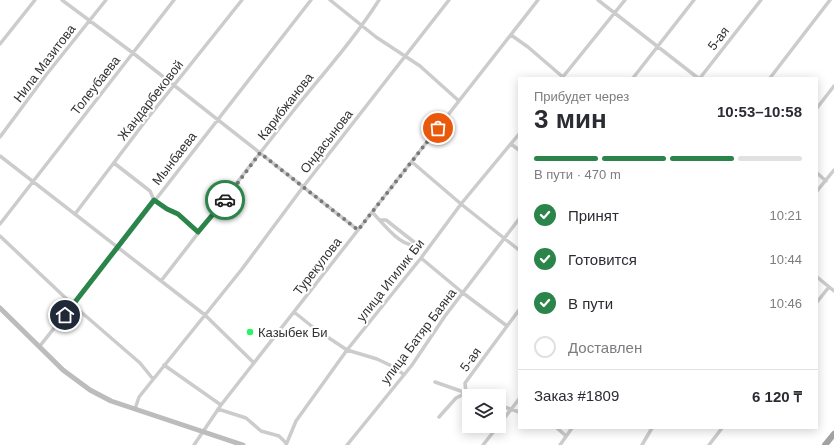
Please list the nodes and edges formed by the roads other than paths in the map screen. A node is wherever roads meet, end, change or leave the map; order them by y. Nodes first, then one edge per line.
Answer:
1 (35, 0) edge
2 (62, 0) edge
3 (106, 0) edge
4 (174, 0) edge
5 (242, 0) edge
6 (311, 0) edge
7 (330, 0) edge
8 (379, 0) edge
9 (449, 0) edge
10 (538, 0) edge
11 (598, 0) edge
12 (625, 0) edge
13 (694, 0) edge
14 (761, 0) edge
15 (830, 0) edge
16 (614, 14) junction
17 (89, 20) junction
18 (363, 25) junction
19 (511, 35) junction
20 (0, 44) edge
21 (658, 47) junction
22 (133, 53) junction
23 (404, 56) junction
24 (562, 77) edge
25 (564, 77) edge
26 (634, 77) edge
27 (698, 77) edge
28 (700, 77) edge
29 (771, 77) edge
30 (174, 85) junction
31 (834, 86) edge
32 (459, 101) junction
33 (818, 107) edge
34 (217, 120) junction
35 (518, 135) edge
36 (0, 137) edge
37 (511, 144) junction
38 (518, 149) edge
39 (260, 153) junction
40 (0, 156) edge
41 (412, 162) junction
42 (114, 163) junction
43 (834, 170) edge
44 (818, 174) edge
45 (826, 180) junction
46 (32, 182) junction
47 (303, 187) junction
48 (818, 190) edge
49 (154, 200) junction
50 (461, 204) junction
51 (372, 212) junction
52 (75, 214) junction
53 (380, 220) junction
54 (518, 220) edge
55 (0, 224) edge
56 (358, 230) junction
57 (198, 232) junction
58 (0, 236) edge
59 (504, 239) junction
60 (118, 248) junction
61 (518, 249) edge
62 (421, 258) junction
63 (818, 278) edge
64 (161, 282) junction
65 (829, 287) junction
66 (834, 291) edge
67 (463, 293) junction
68 (818, 301) edge
69 (73, 305) junction
70 (0, 308) edge
71 (518, 311) edge
72 (294, 312) junction
73 (205, 315) junction
74 (506, 326) junction
75 (39, 347) junction
76 (347, 350) junction
77 (254, 363) junction
78 (164, 365) junction
79 (404, 375) junction
80 (153, 378) junction
81 (435, 382) dead end
82 (466, 389) edge
83 (462, 392) edge
84 (462, 395) edge
85 (518, 400) edge
86 (221, 405) junction
87 (506, 407) edge
88 (135, 409) junction
89 (218, 409) junction
90 (511, 409) junction
91 (518, 412) edge
92 (506, 416) edge
93 (439, 417) dead end
94 (558, 429) edge
95 (571, 429) edge
96 (651, 429) edge
97 (721, 429) edge
98 (203, 432) junction
99 (493, 433) edge
100 (834, 434) edge
101 (566, 436) junction
102 (286, 444) edge
103 (194, 445) edge
104 (243, 445) edge
105 (347, 445) edge
106 (483, 445) edge
107 (560, 445) edge
108 (642, 445) edge
109 (709, 445) edge
110 (826, 445) edge

1 - 20 street
2 - 17 street
3 - 17 street, Нила Мазитова
4 - 22 street, Толеубаева
5 - 30 street, Жандарбековой
6 - 34 street, Мынбаева
7 - 18 street
8 - 18 street, Карибжанова
9 - 23 street, Ондасынова
10 - 19 street, Турекулова
11 - 16 street
12 - 16 street
13 - 21 street
14 - 28 street, 5-ая
15 - 29 street
16 - 21 street
16 - 25 street
17 - 22 street
17 - 36 street, Нила Мазитова
18 - 23 street
18 - 39 street, Карибжанова
19 - 24 street
19 - 32 street, Турекулова
21 - 26 street
21 - 27 street
22 - 30 street
22 - 46 street, Толеубаева
23 - 32 street
23 - 47 street, Ондасынова
30 - 34 street
30 - 42 street, Жандарбековой
31 - 33 street
32 - 41 street, Турекулова
34 - 39 street
34 - 49 street, Мынбаева
35 - 37 street, улица Игилик Би
37 - 38 street
37 - 50 street, улица Игилик Би
39 - 47 street
39 - 57 street, Карибжанова
40 - 46 street
41 - 50 street
41 - 51 street, Турекулова
42 - 49 street
42 - 52 street, Жандарбековой
43 - 45 street
44 - 45 street
45 - 48 street
46 - 52 street
46 - 55 street, Толеубаева
47 - 56 street
47 - 73 street, Ондасынова
49 - 57 street
49 - 60 street, Мынбаева
50 - 59 street
50 - 62 street, улица Игилик Би
51 - 53 street
51 - 56 street, Турекулова
52 - 60 street
53 - 53 street
54 - 59 street, улица Батяр Баяна
56 - 72 street, Турекулова
57 - 64 street, Карибжанова
58 - 69 street
59 - 61 street
59 - 67 street, улица Батяр Баяна
60 - 64 street
60 - 69 street, Мынбаева
62 - 67 street
62 - 76 street, улица Игилик Би
63 - 65 street
64 - 73 street
65 - 66 street
65 - 68 street
67 - 74 street
67 - 79 street, улица Батяр Баяна
69 - 75 street, Мынбаева
69 - 80 street
70 - 75 main road
71 - 74 street, 5-ая
72 - 76 street
72 - 77 street, Турекулова
73 - 77 street
73 - 78 street, Ондасынова
74 - 82 street, 5-ая
75 - 88 main road
76 - 79 street
76 - 102 street, улица Игилик Би
77 - 86 street, Турекулова
78 - 80 street, Ондасынова
78 - 86 street
79 - 105 street, улица Батяр Баяна
80 - 88 street, Ондасынова
81 - 83 street
84 - 93 street, 5-ая
85 - 90 street
86 - 89 street, Турекулова
87 - 90 street
88 - 98 main road
89 - 98 street, Турекулова
89 - 102 street
90 - 91 street
90 - 92 street
94 - 101 street
95 - 101 street
96 - 108 street
97 - 109 street
98 - 103 street, Турекулова
98 - 104 main road
99 - 106 street
100 - 110 highway
101 - 107 street

